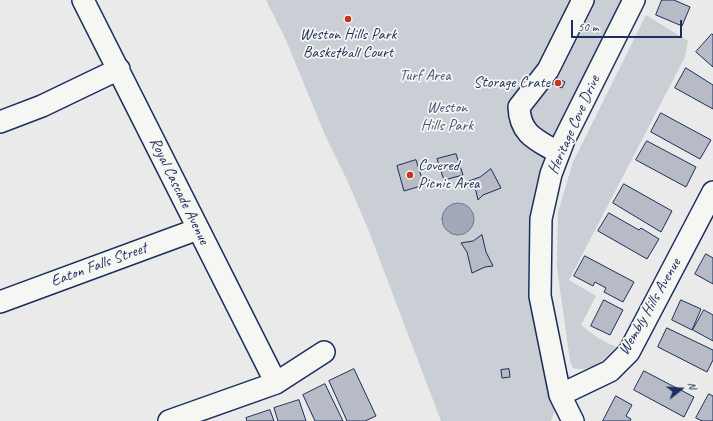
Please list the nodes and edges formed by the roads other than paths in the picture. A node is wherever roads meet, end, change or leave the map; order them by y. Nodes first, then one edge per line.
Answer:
1 (83, 0) edge
2 (583, 0) edge
3 (634, 0) edge
4 (119, 69) junction
5 (0, 122) edge
6 (559, 153) junction
7 (713, 192) edge
8 (198, 229) junction
9 (0, 302) edge
10 (324, 352) dead end
11 (276, 383) junction
12 (560, 395) junction
13 (169, 421) edge
14 (572, 421) edge

1 - 4 street, Royal Cascade Avenue
2 - 6 street
3 - 6 street, Heritage Cove Drive
4 - 5 street
4 - 8 street, Royal Cascade Avenue
6 - 12 street, Heritage Cove Drive
7 - 12 street, Wembly Hills Avenue
8 - 9 street, Eaton Falls Street
8 - 11 street, Royal Cascade Avenue
10 - 11 street
11 - 13 street
12 - 14 street, Heritage Cove Drive

